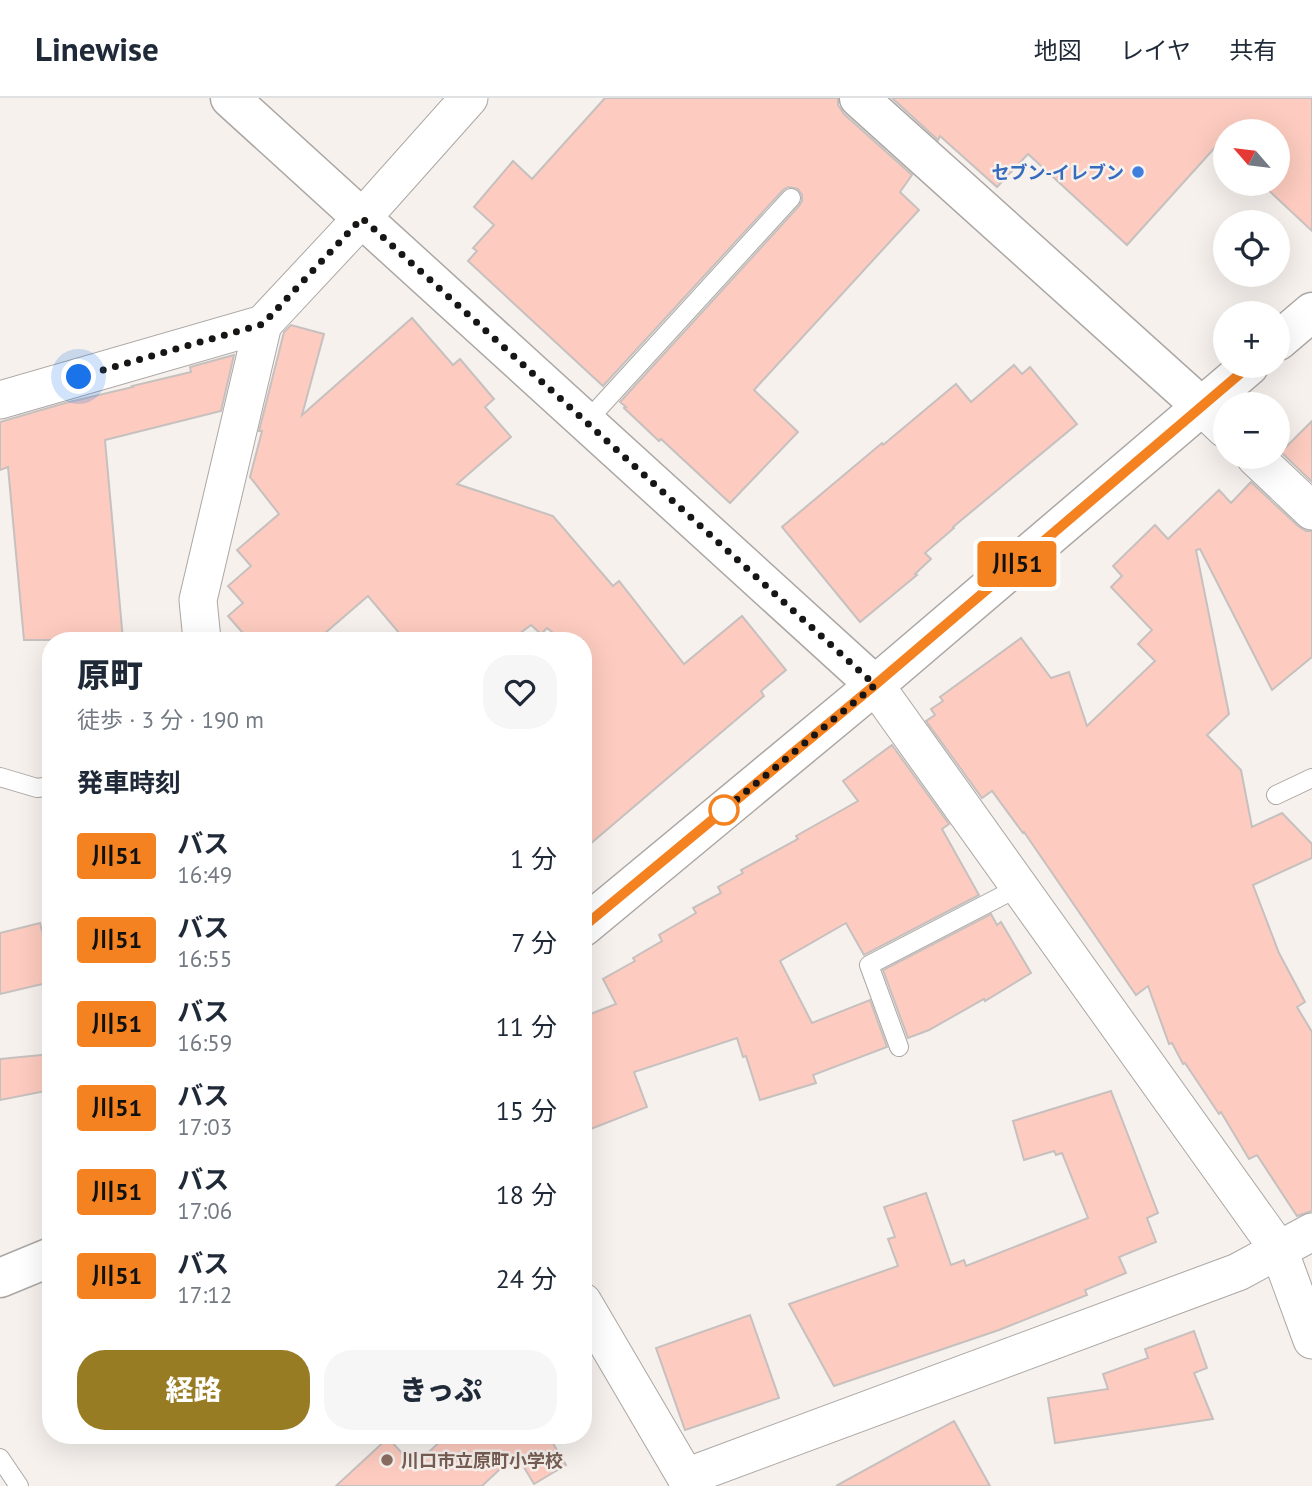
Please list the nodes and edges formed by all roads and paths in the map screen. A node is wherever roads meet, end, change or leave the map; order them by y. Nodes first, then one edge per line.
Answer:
1 (230, 98) edge
2 (469, 98) edge
3 (859, 98) edge
4 (791, 198) dead end
5 (362, 218) junction
6 (1312, 312) edge
7 (263, 324) junction
8 (1290, 331) edge
9 (0, 400) edge
10 (1213, 417) edge
11 (586, 422) junction
12 (1268, 469) edge
13 (1312, 511) edge
14 (201, 632) edge
15 (875, 685) junction
16 (0, 777) edge
17 (1312, 778) edge
18 (42, 787) edge
19 (1276, 795) dead end
20 (1019, 887) junction
21 (592, 920) edge
22 (899, 1047) dead end
23 (1312, 1231) edge
24 (1279, 1250) junction
25 (42, 1260) edge
26 (0, 1278) edge
27 (592, 1317) edge
28 (1312, 1340) edge
29 (0, 1458) edge
30 (688, 1481) edge
31 (19, 1486) edge

1 - 5 street
2 - 5 street
3 - 10 street
4 - 11 lane
5 - 7 street
5 - 11 street
6 - 8 street
7 - 9 street
7 - 14 street
10 - 15 street
11 - 15 street
12 - 13 street
15 - 20 street
15 - 21 street
16 - 18 lane
17 - 19 lane
20 - 22 lane
20 - 24 street
23 - 24 street
24 - 28 street
24 - 30 street
25 - 26 street
27 - 30 street
29 - 31 lane

